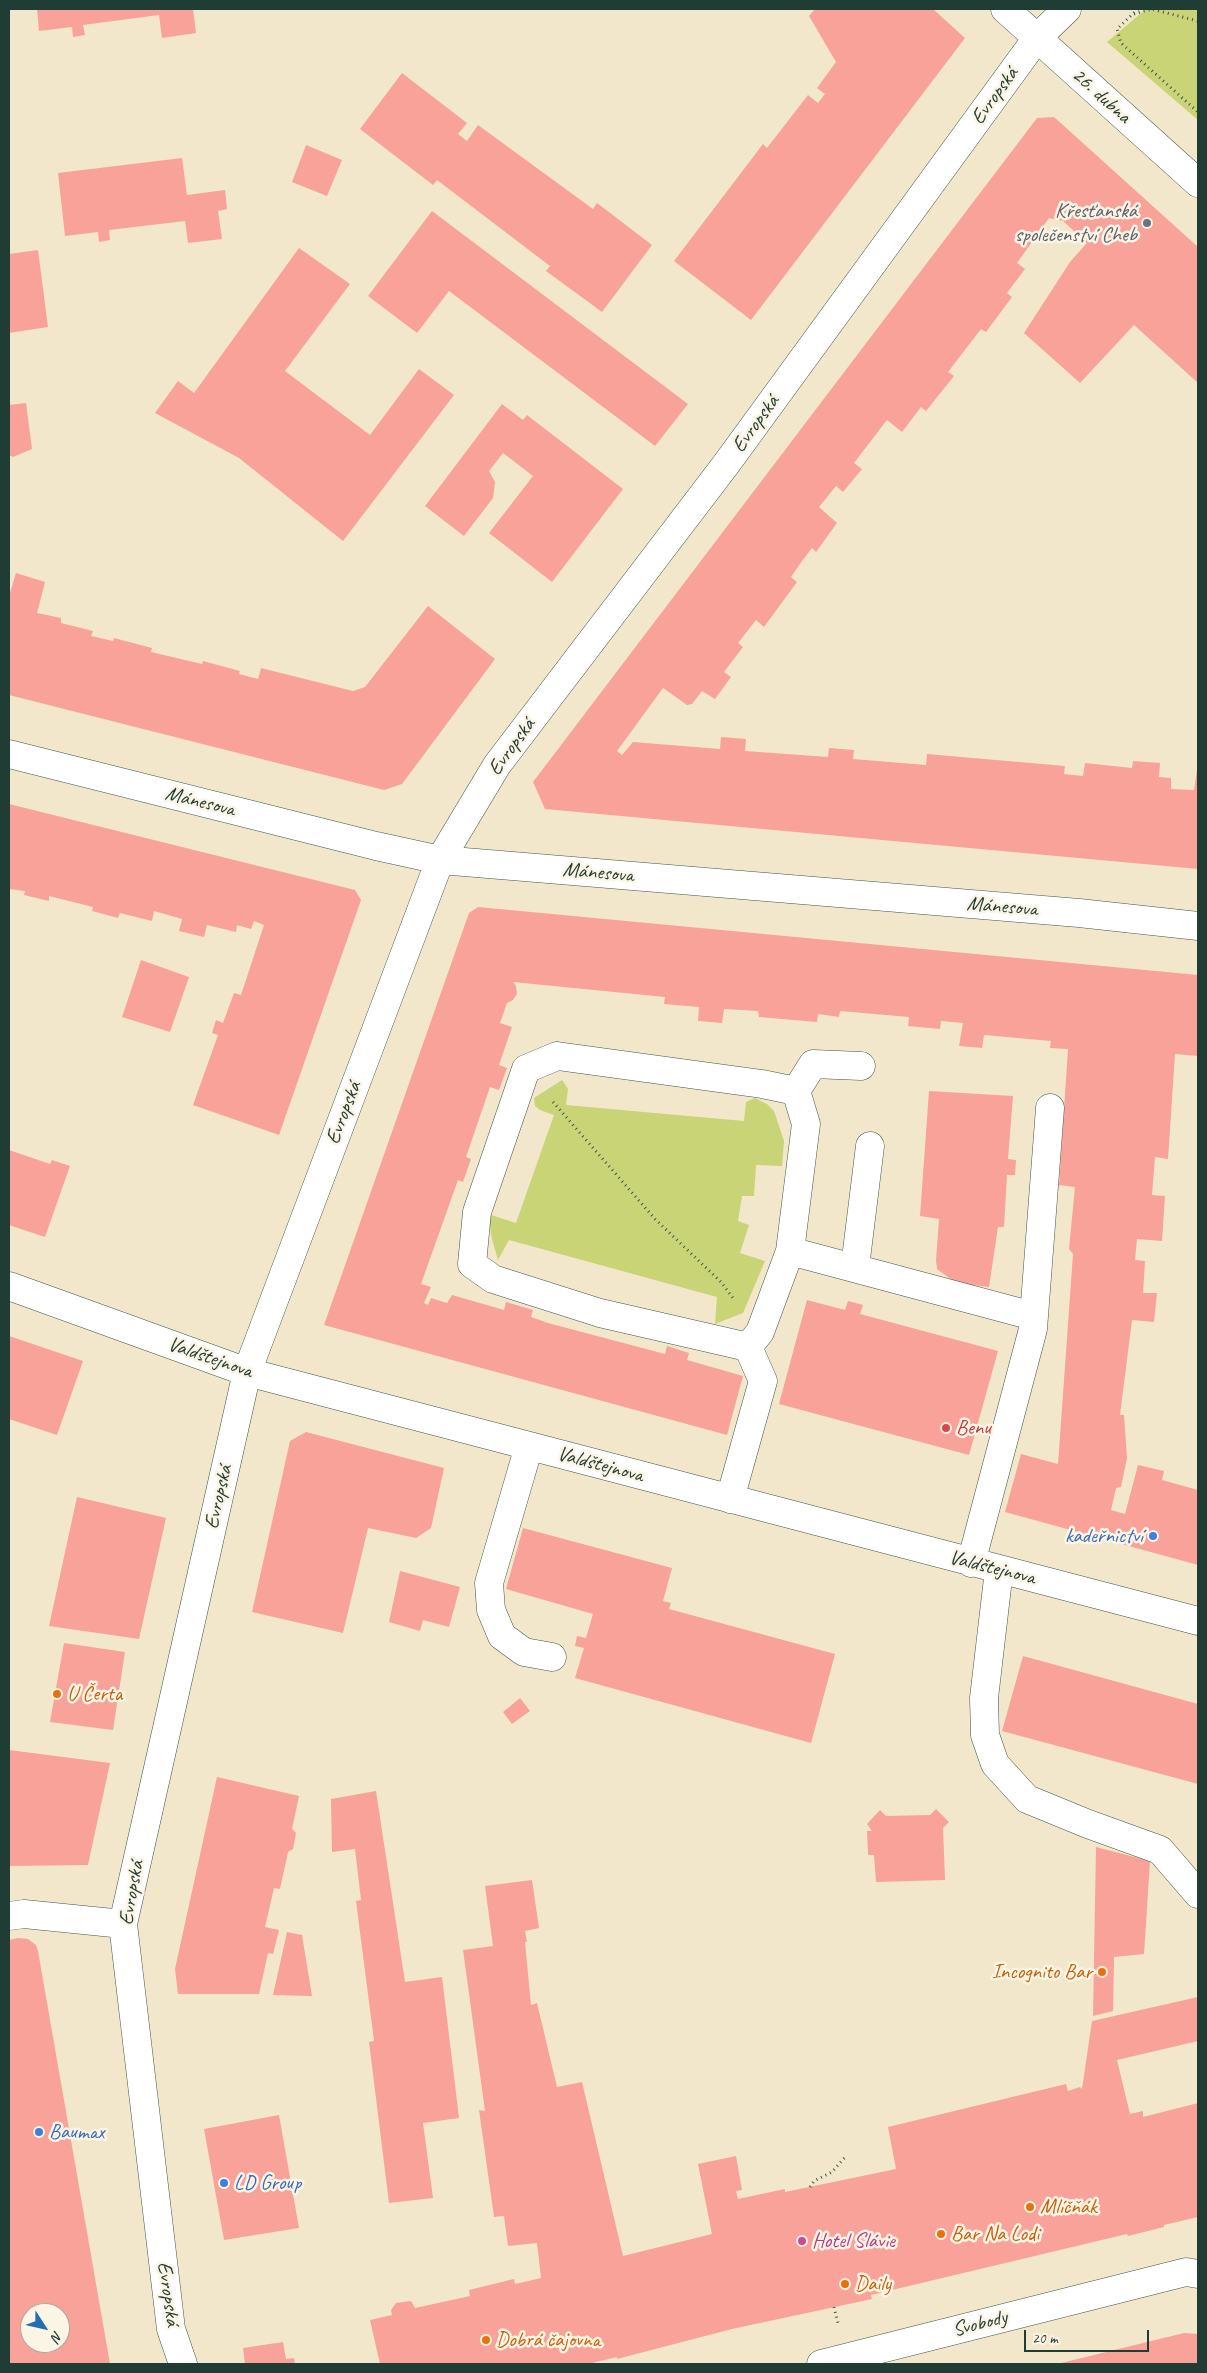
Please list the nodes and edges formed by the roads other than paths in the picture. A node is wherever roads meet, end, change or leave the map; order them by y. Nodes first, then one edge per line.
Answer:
1 (1005, 9) edge
2 (1067, 9) edge
3 (1037, 38) junction
4 (1198, 183) edge
5 (9, 754) edge
6 (440, 860) junction
7 (1198, 926) edge
8 (861, 1066) dead end
9 (796, 1091) junction
10 (1050, 1108) dead end
11 (870, 1146) dead end
12 (790, 1251) junction
13 (855, 1268) junction
14 (9, 1286) edge
15 (1033, 1316) junction
16 (754, 1340) junction
17 (247, 1372) junction
18 (529, 1446) junction
19 (730, 1499) junction
20 (971, 1562) junction
21 (999, 1570) junction
22 (1198, 1621) edge
23 (552, 1657) dead end
24 (1198, 1894) edge
25 (9, 1916) edge
26 (123, 1924) junction
27 (1198, 2274) edge
28 (183, 2364) edge
29 (820, 2364) edge

1 - 3 street, 26. dubna
2 - 3 street, Evropská
3 - 4 street, 26. dubna
3 - 6 street, Evropská
5 - 6 street, Mánesova
6 - 7 street, Mánesova
6 - 17 street, Evropská
8 - 9 street
9 - 12 street
9 - 16 street
10 - 15 street
11 - 13 street
12 - 13 street
12 - 16 street
13 - 15 street
14 - 17 street, Valdštejnova
15 - 20 street
16 - 19 street
17 - 18 street, Valdštejnova
17 - 26 street, Evropská
18 - 19 street, Valdštejnova
18 - 23 street
19 - 20 street, Valdštejnova
20 - 21 street, Valdštejnova
21 - 22 street, Valdštejnova
21 - 24 street
25 - 26 street
26 - 28 street, Evropská
27 - 29 street, Svobody

